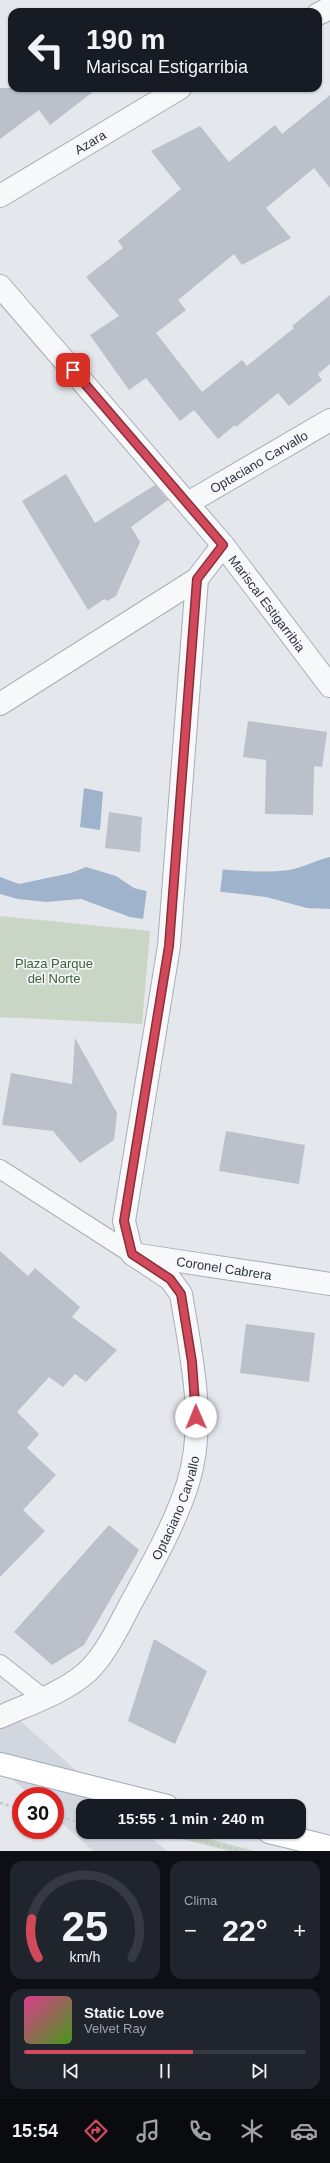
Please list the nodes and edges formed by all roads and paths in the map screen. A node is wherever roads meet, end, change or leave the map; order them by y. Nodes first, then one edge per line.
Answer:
1 (173, 92) edge
2 (0, 196) edge
3 (0, 286) edge
4 (330, 420) edge
5 (188, 503) junction
6 (223, 545) junction
7 (197, 579) junction
8 (330, 686) edge
9 (0, 704) edge
10 (0, 1169) edge
11 (132, 1254) junction
12 (330, 1284) edge
13 (0, 1664) edge
14 (43, 1698) junction
15 (0, 1717) edge
16 (0, 1764) edge
17 (139, 1799) edge
18 (0, 1803) edge
19 (12, 1806) edge
20 (64, 1818) edge
21 (76, 1821) edge
22 (191, 1839) edge
23 (297, 1839) edge
24 (330, 1847) edge
25 (241, 1851) edge

1 - 2 street, Azara
3 - 5 street, Mariscal Estigarribia
4 - 5 street, Optaciano Carvallo
5 - 6 street, Mariscal Estigarribia
6 - 7 street
6 - 8 street, Mariscal Estigarribia
7 - 9 street
7 - 11 street
10 - 11 lane, Coronel Cabrera
11 - 12 street, Coronel Cabrera
11 - 14 street, Optaciano Carvallo
13 - 14 lane
14 - 15 street, Optaciano Carvallo
16 - 17 main road
18 - 19 path
20 - 21 path
22 - 25 path
23 - 24 main road

